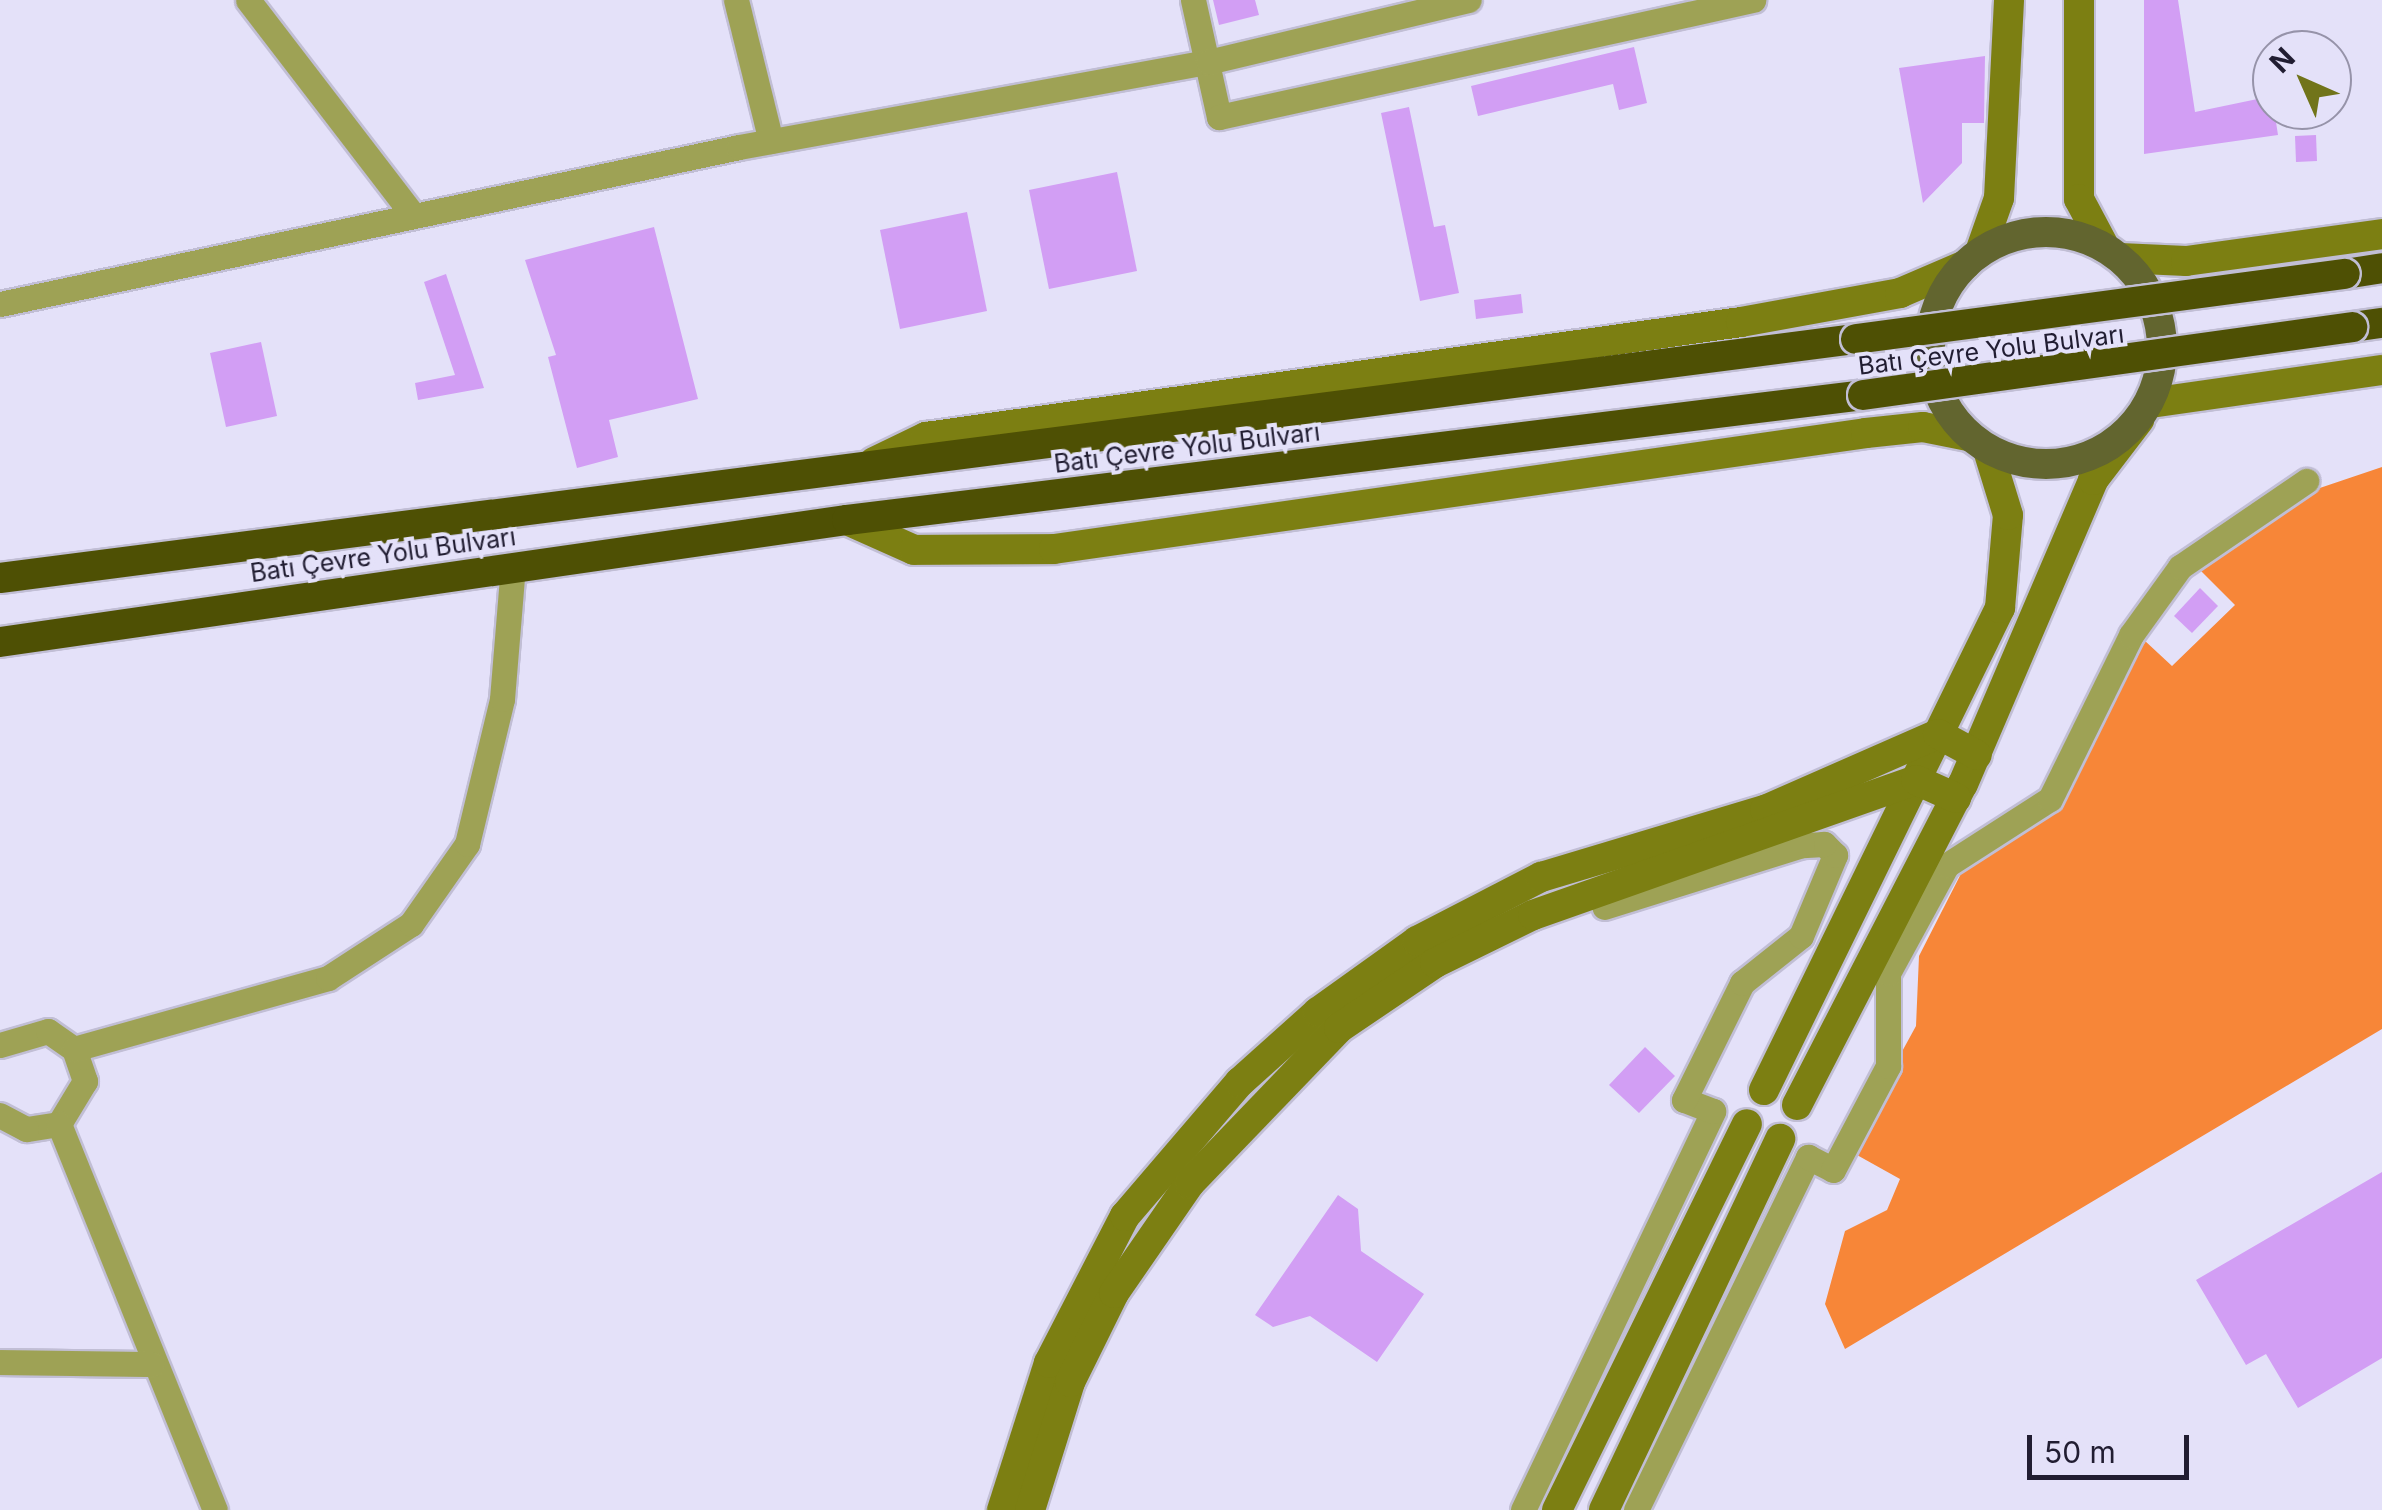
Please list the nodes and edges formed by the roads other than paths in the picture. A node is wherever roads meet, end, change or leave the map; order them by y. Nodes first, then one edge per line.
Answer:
1 (248, 0) edge
2 (736, 0) edge
3 (1193, 0) edge
4 (1469, 0) edge
5 (1753, 0) edge
6 (2010, 0) edge
7 (2079, 0) edge
8 (1208, 62) junction
9 (771, 141) junction
10 (412, 214) junction
11 (2382, 234) edge
12 (2112, 252) junction
13 (1973, 258) junction
14 (2382, 268) edge
15 (0, 304) edge
16 (2367, 325) edge
17 (2382, 370) edge
18 (2144, 412) junction
19 (1978, 443) junction
20 (874, 462) junction
21 (2306, 481) dead end
22 (847, 520) junction
23 (513, 566) junction
24 (0, 578) edge
25 (0, 642) edge
26 (1938, 734) junction
27 (1977, 755) junction
28 (1916, 780) junction
29 (1956, 798) junction
30 (1604, 907) dead end
31 (0, 1045) edge
32 (74, 1049) junction
33 (1764, 1090) dead end
34 (1797, 1104) dead end
35 (0, 1115) edge
36 (59, 1124) junction
37 (1747, 1124) dead end
38 (1780, 1139) dead end
39 (0, 1362) edge
40 (152, 1364) junction
41 (216, 1510) edge
42 (1002, 1510) edge
43 (1030, 1510) edge
44 (1522, 1510) edge
45 (1557, 1510) edge
46 (1604, 1510) edge
47 (1636, 1510) edge

1 - 10 street
2 - 9 street
3 - 8 street
4 - 8 street
5 - 8 street
6 - 13 street
7 - 12 street
8 - 9 street
9 - 10 street
10 - 15 street
11 - 12 street
12 - 13 main road
12 - 18 main road
13 - 19 main road
13 - 20 street
14 - 20 highway, Batı Çevre Yolu Bulvarı, bridge
16 - 22 highway, Batı Çevre Yolu Bulvarı, bridge
17 - 18 street
18 - 19 main road
18 - 27 street
19 - 22 street
19 - 26 street
20 - 24 highway, Batı Çevre Yolu Bulvarı
21 - 47 street
22 - 23 highway, Batı Çevre Yolu Bulvarı
23 - 25 highway, Batı Çevre Yolu Bulvarı
23 - 32 street
26 - 27 street
26 - 28 street
26 - 42 street
27 - 29 street
28 - 29 street
28 - 33 street
28 - 43 street
29 - 34 street
30 - 44 street
31 - 32 street
32 - 36 street
35 - 36 street
36 - 40 street
37 - 45 street
38 - 46 street
39 - 40 street
40 - 41 street

